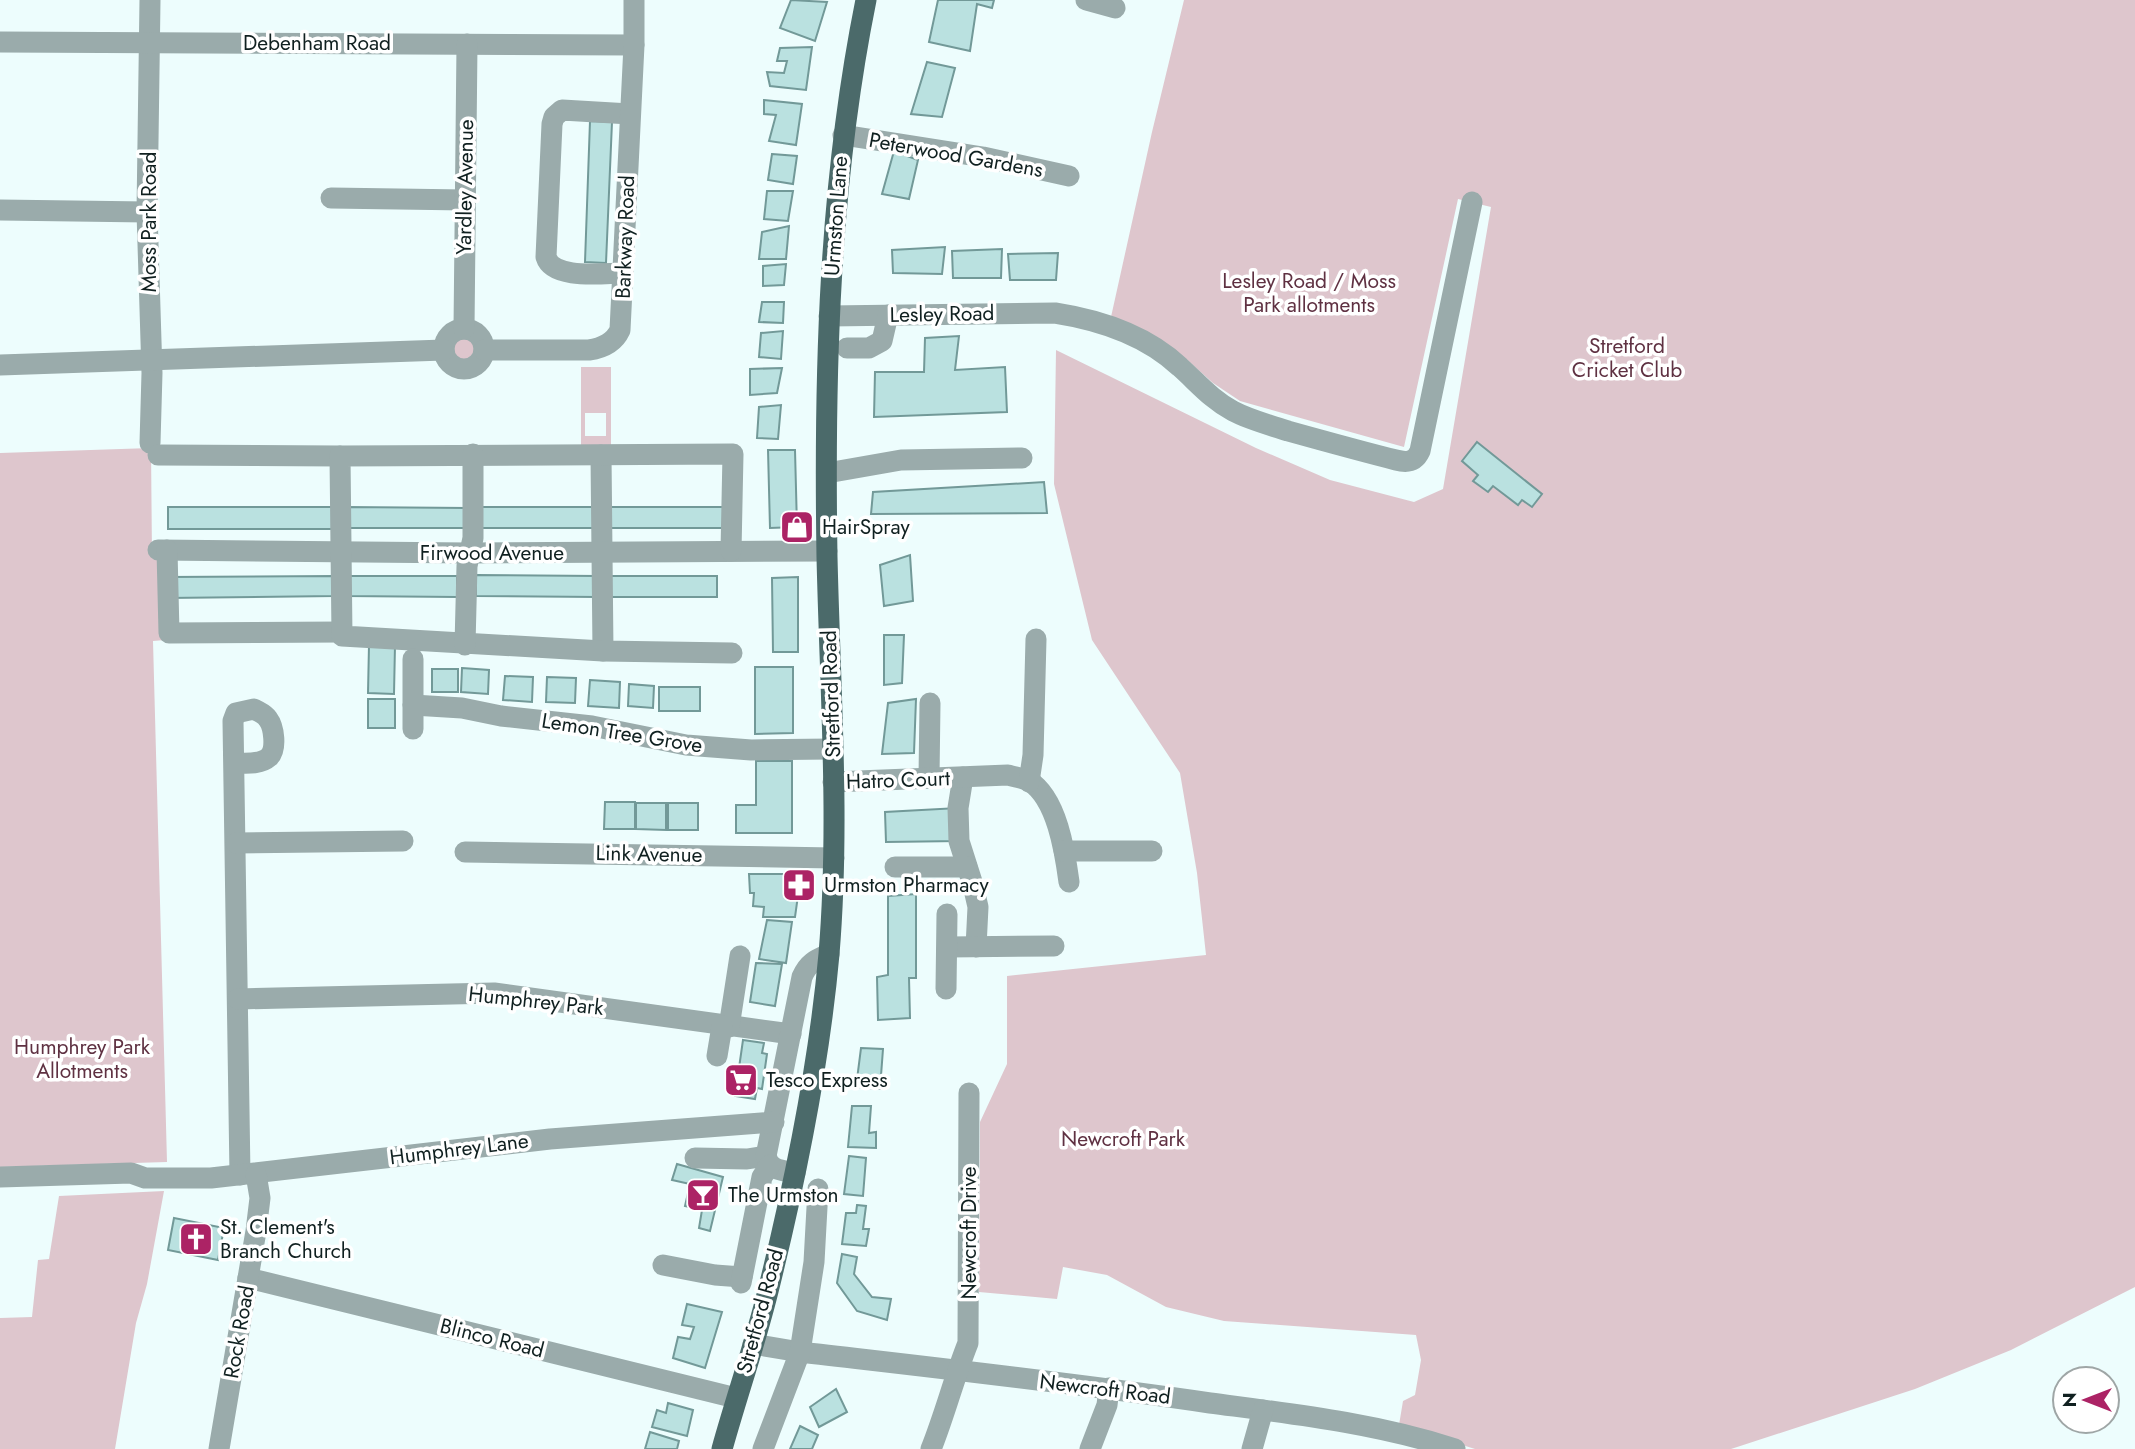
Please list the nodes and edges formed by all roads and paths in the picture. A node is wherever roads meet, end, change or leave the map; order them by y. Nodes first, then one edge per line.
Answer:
1 (150, 0) edge
2 (634, 0) edge
3 (866, 0) edge
4 (1086, 0) edge
5 (1115, 8) dead end
6 (0, 42) edge
7 (150, 42) junction
8 (467, 44) junction
9 (634, 45) junction
10 (630, 114) junction
11 (843, 135) junction
12 (1069, 176) dead end
13 (331, 198) dead end
14 (465, 200) junction
15 (1472, 202) dead end
16 (0, 210) edge
17 (148, 212) junction
18 (623, 273) junction
19 (888, 315) junction
20 (829, 316) junction
21 (464, 329) junction
22 (847, 348) dead end
23 (444, 350) junction
24 (484, 350) junction
25 (151, 360) junction
26 (0, 365) edge
27 (828, 433) joint
28 (472, 454) junction
29 (601, 455) junction
30 (340, 456) junction
31 (1022, 458) dead end
32 (827, 473) junction
33 (731, 551) junction
34 (827, 551) junction
35 (342, 552) junction
36 (602, 552) junction
37 (469, 553) junction
38 (342, 632) junction
39 (1036, 639) dead end
40 (465, 645) junction
41 (603, 651) junction
42 (732, 653) dead end
43 (413, 659) dead end
44 (930, 704) dead end
45 (413, 705) junction
46 (413, 729) dead end
47 (832, 749) junction
48 (235, 763) dead end
49 (963, 777) junction
50 (929, 778) junction
51 (833, 782) junction
52 (1029, 782) junction
53 (403, 841) dead end
54 (236, 843) junction
55 (1064, 851) junction
56 (1152, 851) dead end
57 (465, 852) dead end
58 (834, 858) junction
59 (895, 867) dead end
60 (967, 867) junction
61 (1069, 882) dead end
62 (947, 914) dead end
63 (1054, 946) dead end
64 (948, 947) junction
65 (976, 947) junction
66 (829, 954) junction
67 (740, 956) dead end
68 (946, 989) dead end
69 (238, 999) junction
70 (726, 1026) junction
71 (791, 1034) junction
72 (717, 1056) dead end
73 (969, 1093) dead end
74 (774, 1122) junction
75 (695, 1158) dead end
76 (768, 1161) junction
77 (795, 1173) junction
78 (248, 1174) junction
79 (0, 1177) edge
80 (145, 1178) junction
81 (0, 1187) edge
82 (818, 1189) dead end
83 (663, 1265) dead end
84 (248, 1278) junction
85 (752, 1344) junction
86 (800, 1352) junction
87 (957, 1370) junction
88 (1109, 1388) junction
89 (736, 1398) junction
90 (1263, 1410) junction
91 (219, 1449) edge
92 (722, 1449) edge
93 (763, 1449) edge
94 (931, 1449) edge
95 (1090, 1449) edge
96 (1252, 1449) edge
97 (1455, 1449) edge

1 - 7 street, Moss Park Road
2 - 9 street, Barkway Road
3 - 11 main road, Urmston Lane
4 - 5 street
6 - 7 street, Debenham Road
7 - 8 street, Debenham Road
7 - 17 street, Moss Park Road
8 - 9 street, Debenham Road
8 - 14 street, Yardley Avenue
9 - 10 street, Barkway Road
10 - 18 street, Barkway Road
10 - 18 street
11 - 12 street, Peterwood Gardens
11 - 20 main road, Urmston Lane
13 - 14 street
14 - 21 street, Yardley Avenue
15 - 19 street, Lesley Road
16 - 17 street
17 - 25 street, Moss Park Road
18 - 24 street, Barkway Road
19 - 20 street, Lesley Road
19 - 22 street
20 - 27 main road, Urmston Lane
21 - 23 street
21 - 24 street
23 - 24 street
23 - 25 street
25 - 26 street
25 - 30 street, Moss Park Road
27 - 32 main road, Stretford Road
28 - 29 street
28 - 30 street
28 - 37 street
29 - 33 street
29 - 36 street
30 - 35 street
31 - 32 street
32 - 34 main road, Stretford Road
33 - 34 street, Firwood Avenue
33 - 36 street, Firwood Avenue
34 - 47 main road, Stretford Road
35 - 37 street, Firwood Avenue
35 - 38 street
35 - 38 street, Firwood Avenue
36 - 37 street, Firwood Avenue
36 - 41 street
37 - 40 street
38 - 40 street
39 - 52 street
40 - 41 street
41 - 42 street
43 - 45 street
44 - 50 street
45 - 46 street
45 - 47 street, Lemon Tree Grove
47 - 51 main road, Stretford Road
48 - 54 street
49 - 50 street, Hatro Court
49 - 52 street, Hatro Court
49 - 60 street, Hatro Court
50 - 51 street, Hatro Court
51 - 58 main road, Stretford Road
52 - 55 street
53 - 54 street
54 - 69 street
55 - 56 street
55 - 61 street
57 - 58 street, Link Avenue
58 - 66 main road, Stretford Road
59 - 60 street
60 - 65 street, Hatro Court
62 - 64 street
63 - 65 street
64 - 65 street
64 - 68 street
66 - 71 street
66 - 77 main road, Stretford Road
67 - 70 street
69 - 70 street, Humphrey Park
69 - 78 street
70 - 71 street, Humphrey Park
70 - 72 street
71 - 74 street
73 - 87 street, Newcroft Drive
74 - 76 street
74 - 78 street, Humphrey Lane
75 - 76 street
76 - 77 street
76 - 83 street
77 - 85 main road, Stretford Road
78 - 80 street, Humphrey Lane
78 - 84 street, Rock Road
79 - 80 street, Humphrey Lane
80 - 81 street, Humphrey Lane
82 - 86 street, Stretford Road
84 - 89 street, Blinco Road
84 - 91 street, Rock Road
85 - 86 street, Newcroft Road
85 - 89 main road, Stretford Road
86 - 87 street, Newcroft Road
86 - 93 street, Stretford Road
87 - 88 street, Newcroft Road
87 - 94 street, Newcroft Drive
88 - 90 street, Newcroft Road
88 - 95 street
89 - 92 main road, Stretford Road
90 - 96 street
90 - 97 street, Newcroft Road

